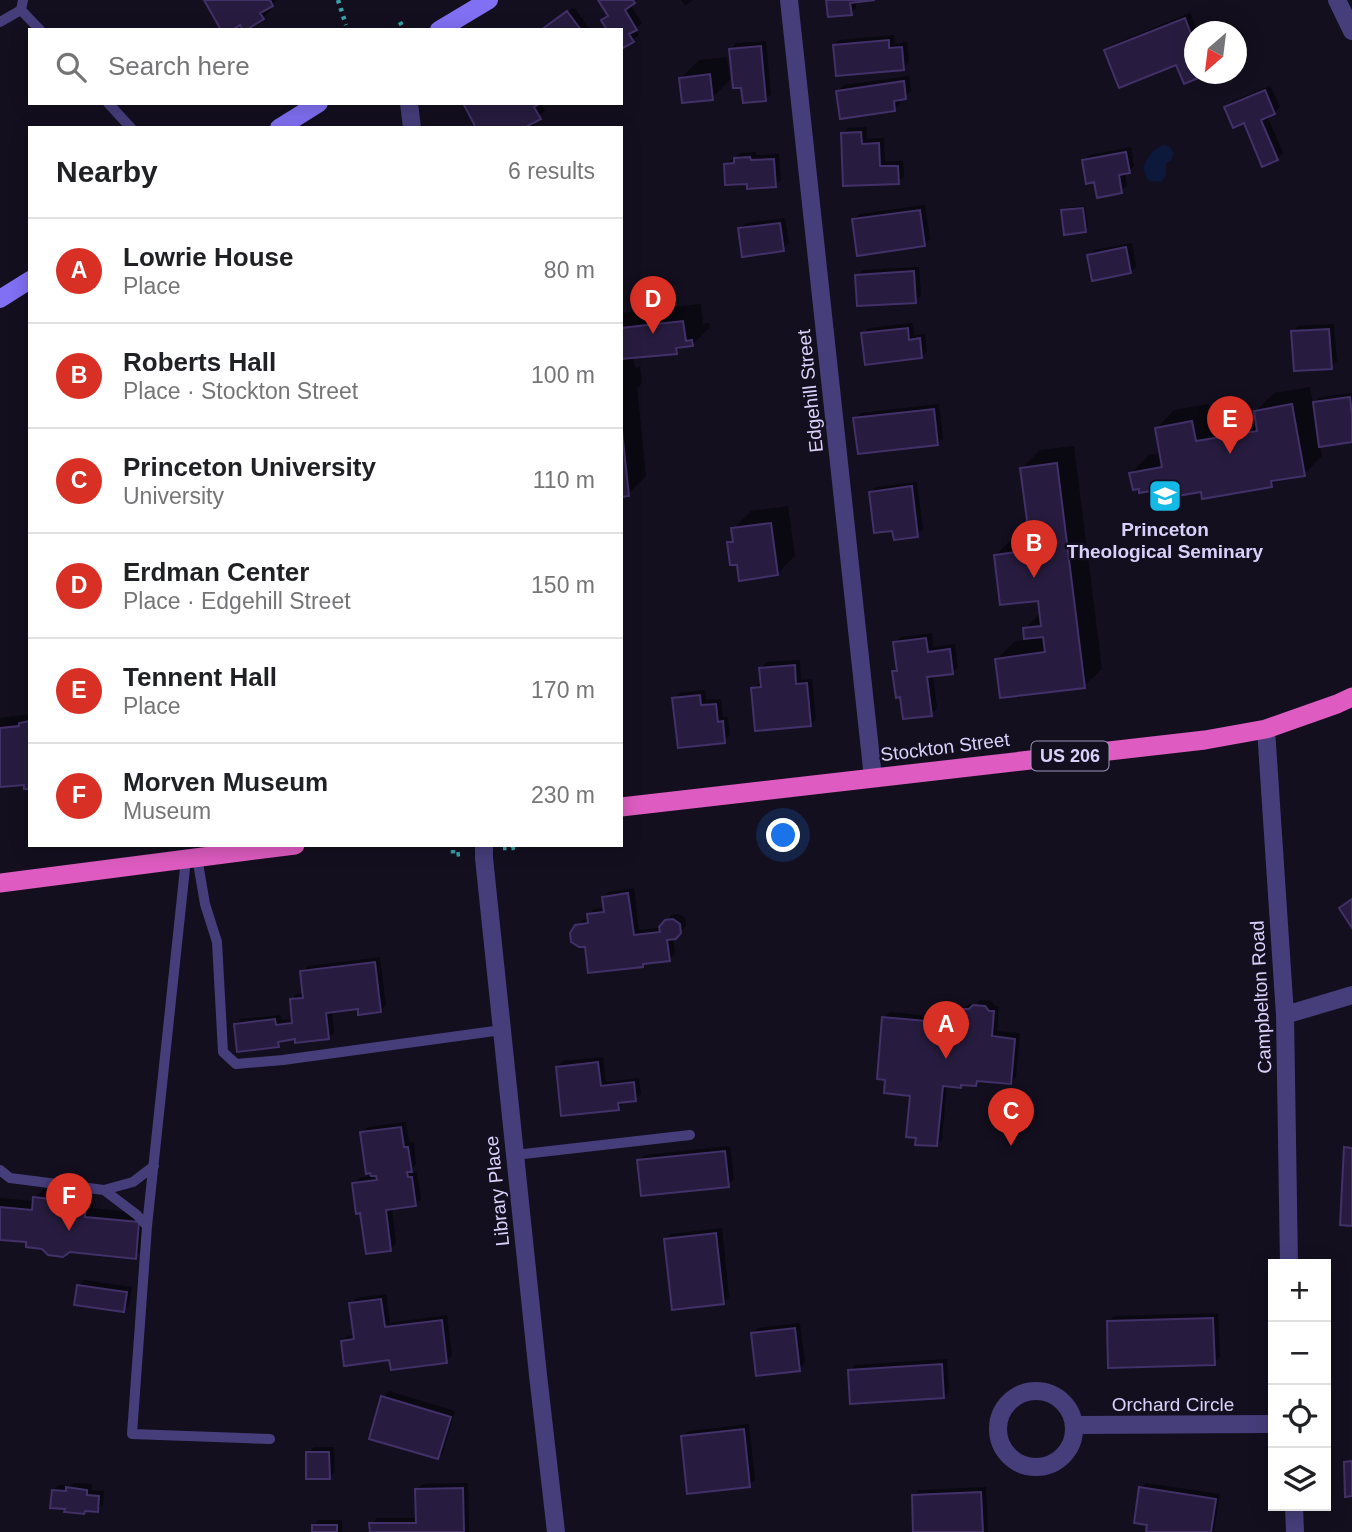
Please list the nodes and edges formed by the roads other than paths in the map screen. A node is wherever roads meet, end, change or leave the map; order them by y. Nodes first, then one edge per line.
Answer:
1 (489, 0) edge
2 (789, 0) edge
3 (1337, 0) edge
4 (22, 5) edge
5 (0, 22) edge
6 (39, 28) edge
7 (442, 28) edge
8 (1352, 31) edge
9 (110, 105) edge
10 (316, 105) edge
11 (409, 105) edge
12 (129, 126) edge
13 (282, 126) edge
14 (412, 126) edge
15 (28, 281) edge
16 (0, 299) edge
17 (1352, 697) edge
18 (1266, 729) junction
19 (873, 778) junction
20 (623, 807) edge
21 (279, 847) edge
22 (493, 847) edge
23 (192, 858) junction
24 (0, 883) edge
25 (0, 889) edge
26 (1352, 995) edge
27 (1285, 1015) junction
28 (502, 1030) junction
29 (690, 1135) dead end
30 (515, 1155) junction
31 (155, 1166) junction
32 (0, 1170) edge
33 (104, 1190) junction
34 (147, 1226) junction
35 (1289, 1259) edge
36 (1268, 1424) edge
37 (1074, 1425) junction
38 (270, 1439) dead end
39 (1294, 1511) edge
40 (556, 1532) edge
41 (1295, 1532) edge

1 - 7 main road
2 - 19 street, Edgehill Street
3 - 8 street
4 - 5 lane
4 - 6 lane
9 - 12 lane
10 - 13 main road
11 - 14 street
15 - 16 main road
17 - 18 highway, Stockton Street / US 206
18 - 19 highway, Stockton Street / US 206
18 - 27 street, Campbelton Road
19 - 20 highway, Stockton Street / US 206
21 - 23 highway
22 - 28 street, Library Place
23 - 24 highway
23 - 28 lane
23 - 31 lane
24 - 25 lane
26 - 27 street
27 - 35 street, Campbelton Road
28 - 30 street, Library Place
29 - 30 lane
30 - 40 street, Library Place
31 - 33 lane
31 - 34 lane
32 - 33 lane
33 - 34 lane
34 - 38 lane
36 - 37 street, Orchard Circle
37 - 37 street
39 - 41 street

